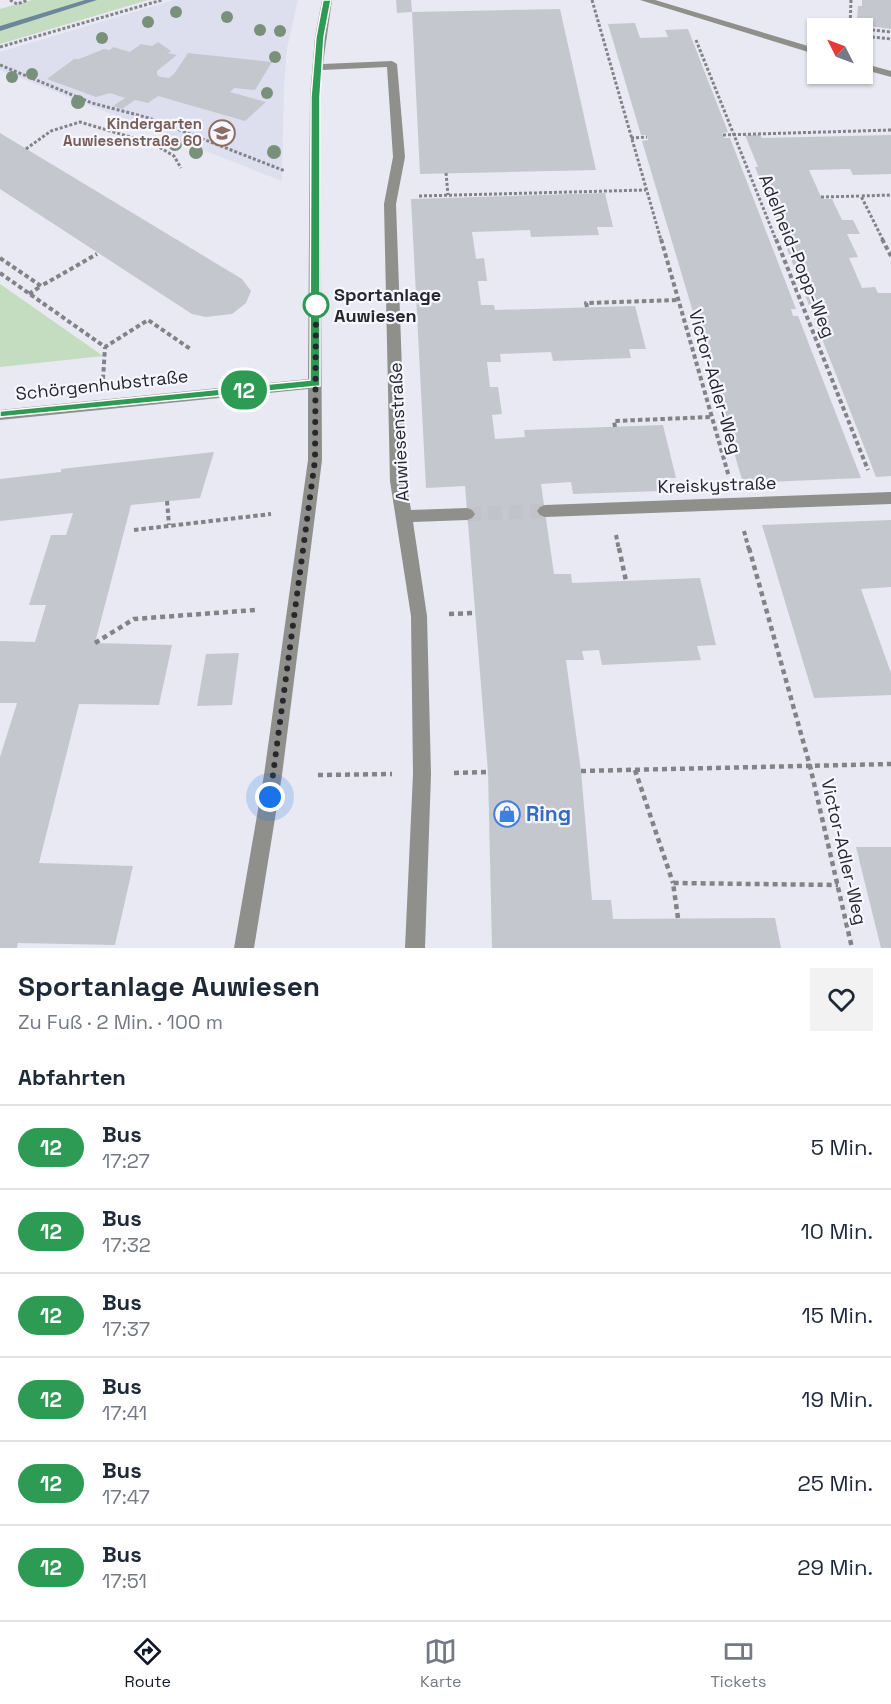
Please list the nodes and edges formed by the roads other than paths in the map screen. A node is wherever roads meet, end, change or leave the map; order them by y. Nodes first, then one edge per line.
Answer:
1 (327, 0) edge
2 (645, 0) edge
3 (807, 49) edge
4 (317, 67) junction
5 (873, 69) edge
6 (891, 74) edge
7 (316, 383) junction
8 (0, 415) edge
9 (885, 499) edge
10 (545, 511) tunnel mouth
11 (467, 514) tunnel mouth
12 (404, 516) junction
13 (244, 948) edge
14 (415, 948) edge

1 - 4 street
2 - 3 street
4 - 7 street
4 - 12 street, Auwiesenstraße
5 - 6 street
7 - 8 street, Schörgenhubstraße
7 - 13 street
9 - 10 street, Kreiskystraße
11 - 12 street
12 - 14 street, Auwiesenstraße

